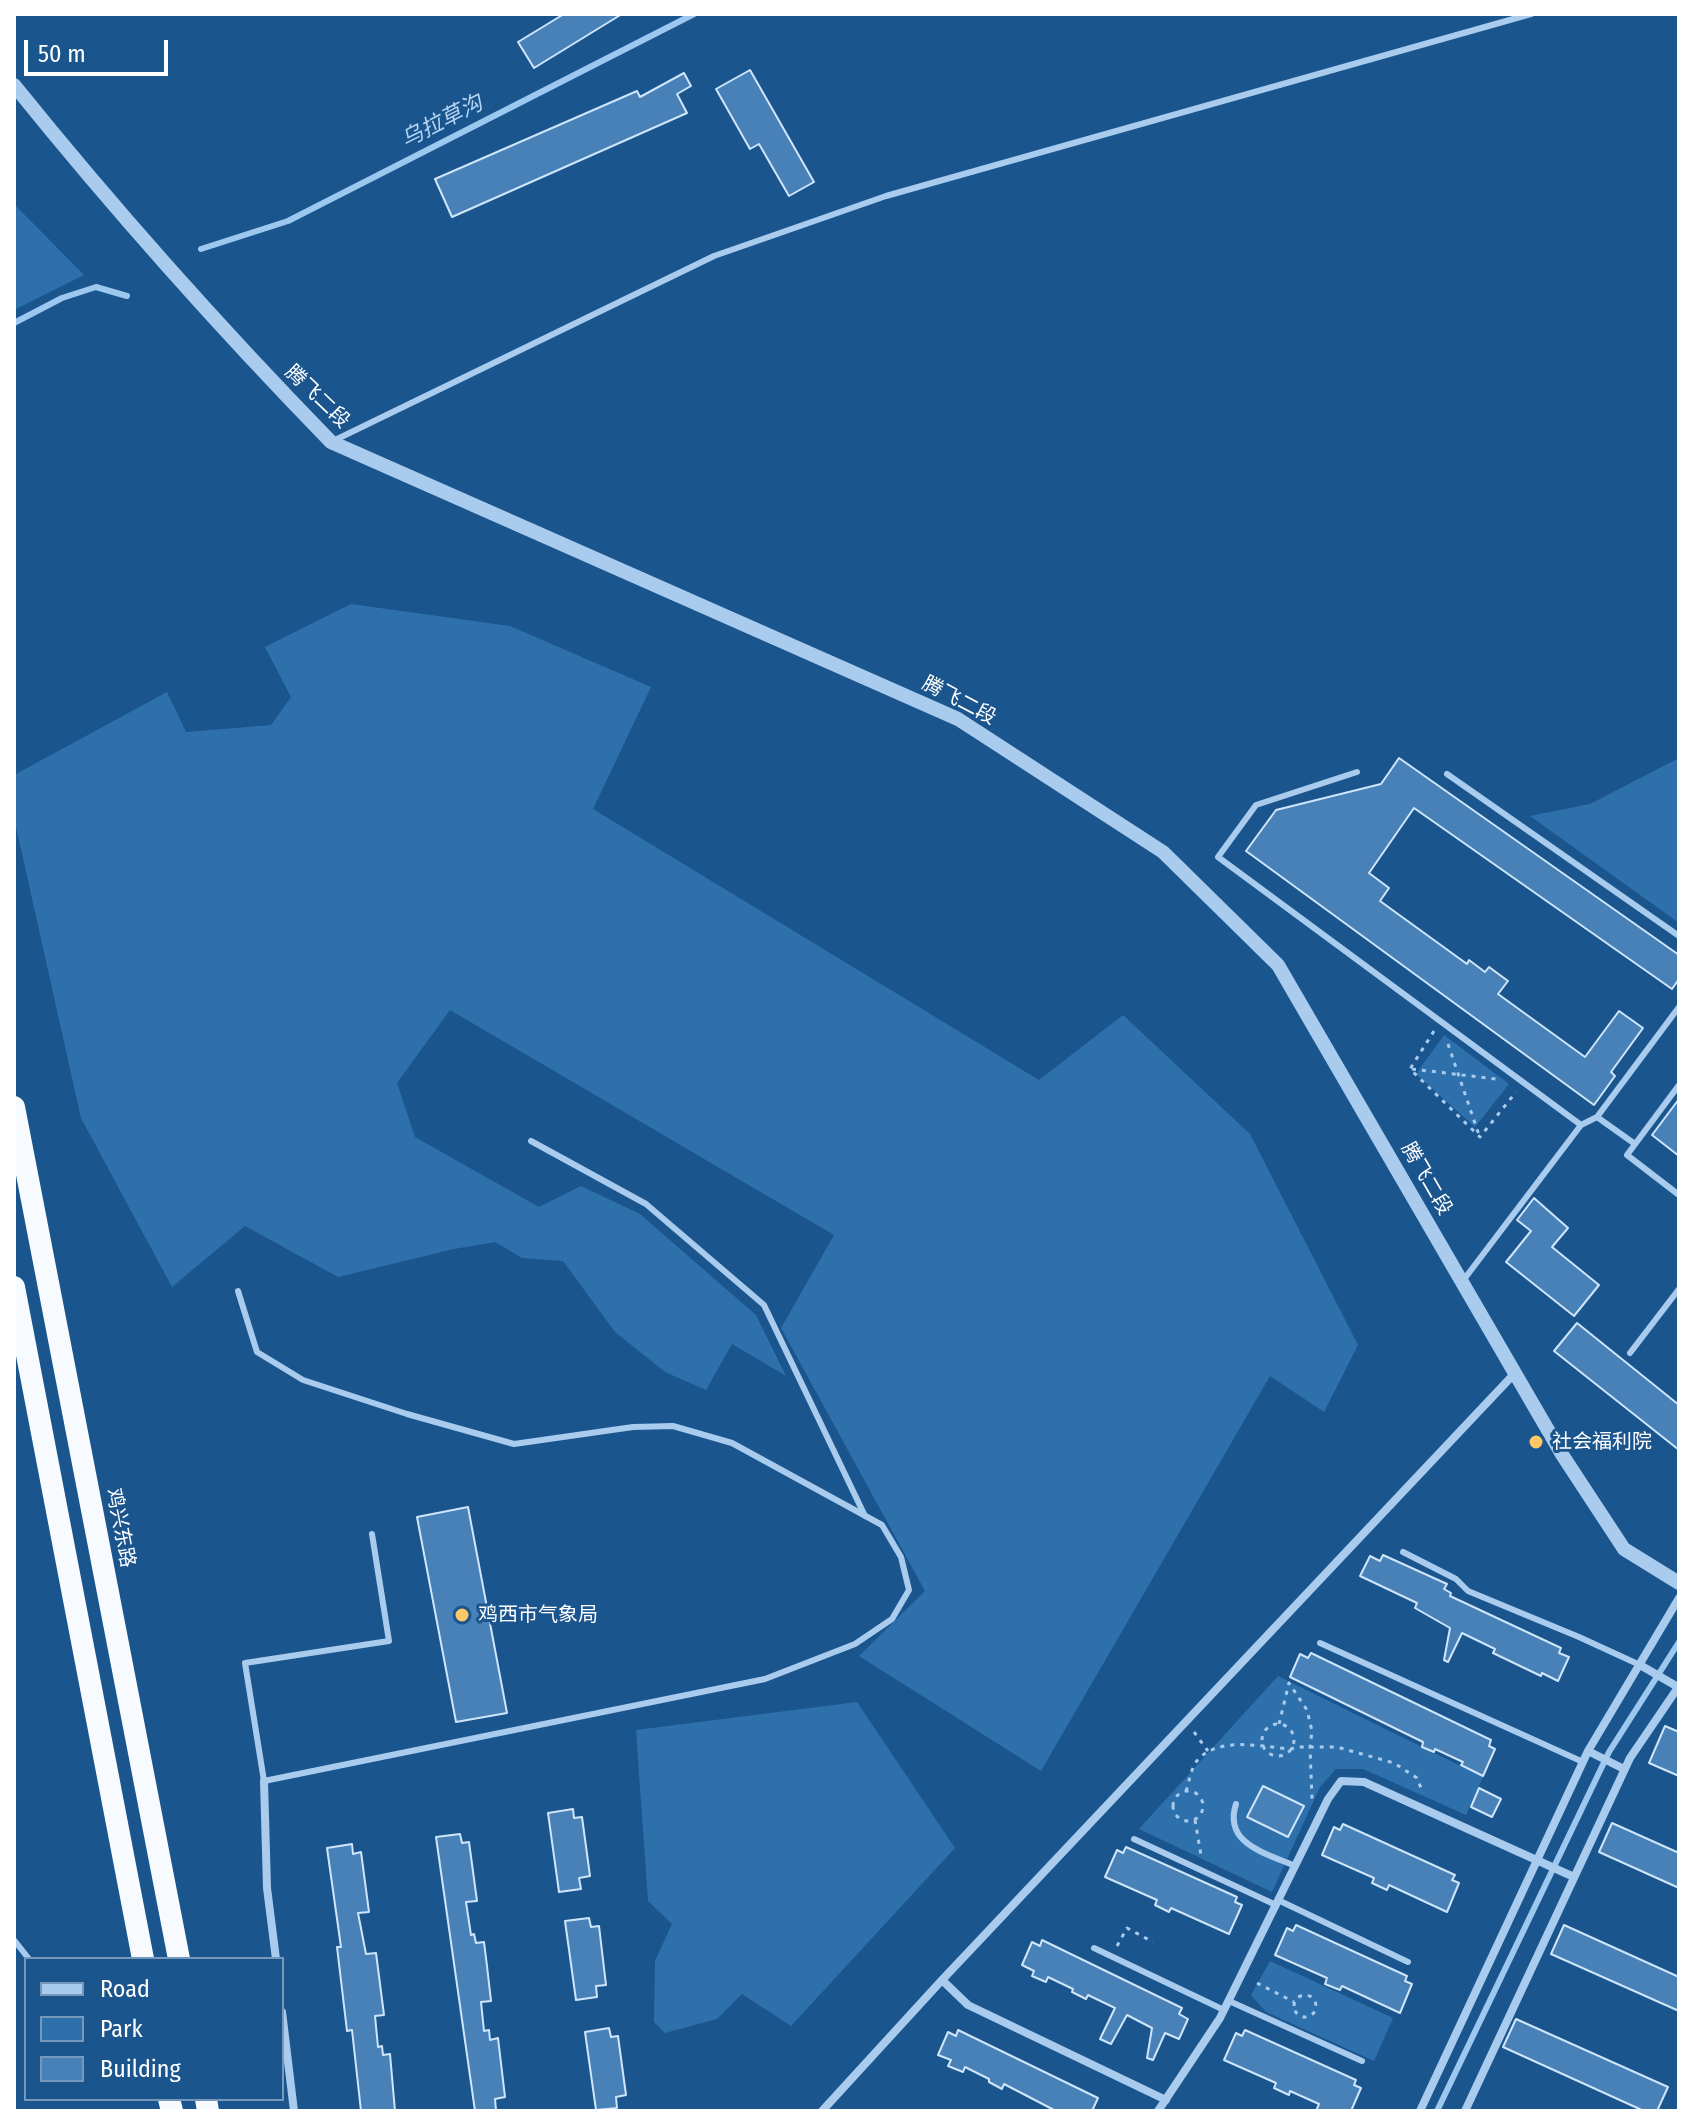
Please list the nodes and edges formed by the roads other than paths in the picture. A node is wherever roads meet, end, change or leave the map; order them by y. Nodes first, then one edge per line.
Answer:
1 (1531, 14) edge
2 (14, 85) edge
3 (331, 442) junction
4 (1357, 772) dead end
5 (1447, 774) dead end
6 (1679, 936) edge
7 (1679, 1007) edge
8 (1679, 1085) edge
9 (14, 1107) edge
10 (1597, 1117) junction
11 (1581, 1125) junction
12 (531, 1141) dead end
13 (1635, 1144) junction
14 (1679, 1195) edge
15 (1462, 1282) junction
16 (14, 1287) edge
17 (1679, 1289) edge
18 (238, 1291) dead end
19 (1630, 1353) dead end
20 (1515, 1373) junction
21 (865, 1516) junction
22 (372, 1534) dead end
23 (1403, 1552) dead end
24 (1679, 1583) edge
25 (1679, 1598) edge
26 (1320, 1643) dead end
27 (1640, 1665) junction
28 (1679, 1686) edge
29 (1588, 1751) junction
30 (1583, 1762) junction
31 (1624, 1769) junction
32 (264, 1781) junction
33 (1236, 1804) dead end
34 (1134, 1839) dead end
35 (1538, 1859) junction
36 (1295, 1866) junction
37 (1574, 1877) junction
38 (1277, 1902) junction
39 (14, 1940) edge
40 (1094, 1948) dead end
41 (27, 1957) edge
42 (143, 1957) edge
43 (179, 1957) edge
44 (276, 1957) edge
45 (1408, 1962) dead end
46 (942, 1980) junction
47 (1226, 2006) junction
48 (284, 2028) edge
49 (1362, 2061) dead end
50 (1166, 2100) junction
51 (294, 2111) edge
52 (822, 2111) edge
53 (1158, 2111) edge
54 (1420, 2111) edge
55 (1465, 2111) edge

1 - 3 lane
2 - 3 street, 腾飞二段
3 - 15 street, 腾飞二段
4 - 11 lane
5 - 6 lane
7 - 10 lane
8 - 13 lane
9 - 43 highway, 鸡兴东路
10 - 11 lane
10 - 13 lane
11 - 15 lane
12 - 21 lane
13 - 14 lane
15 - 20 street, 腾飞二段
16 - 42 highway
17 - 19 lane
18 - 21 lane
20 - 24 street, 腾飞二段
20 - 46 street
21 - 32 lane
22 - 32 lane
23 - 27 lane
25 - 27 street
26 - 30 lane
27 - 28 street
27 - 29 street
28 - 31 street
29 - 30 street
29 - 31 street
30 - 35 street
31 - 37 street
32 - 44 street
33 - 36 lane
34 - 38 lane
35 - 36 street
35 - 37 street
35 - 54 street
36 - 38 street
37 - 55 street
38 - 45 lane
38 - 47 street
39 - 41 lane
40 - 47 lane
46 - 50 street
46 - 52 street
47 - 49 lane
47 - 50 street
48 - 51 street
50 - 53 street

